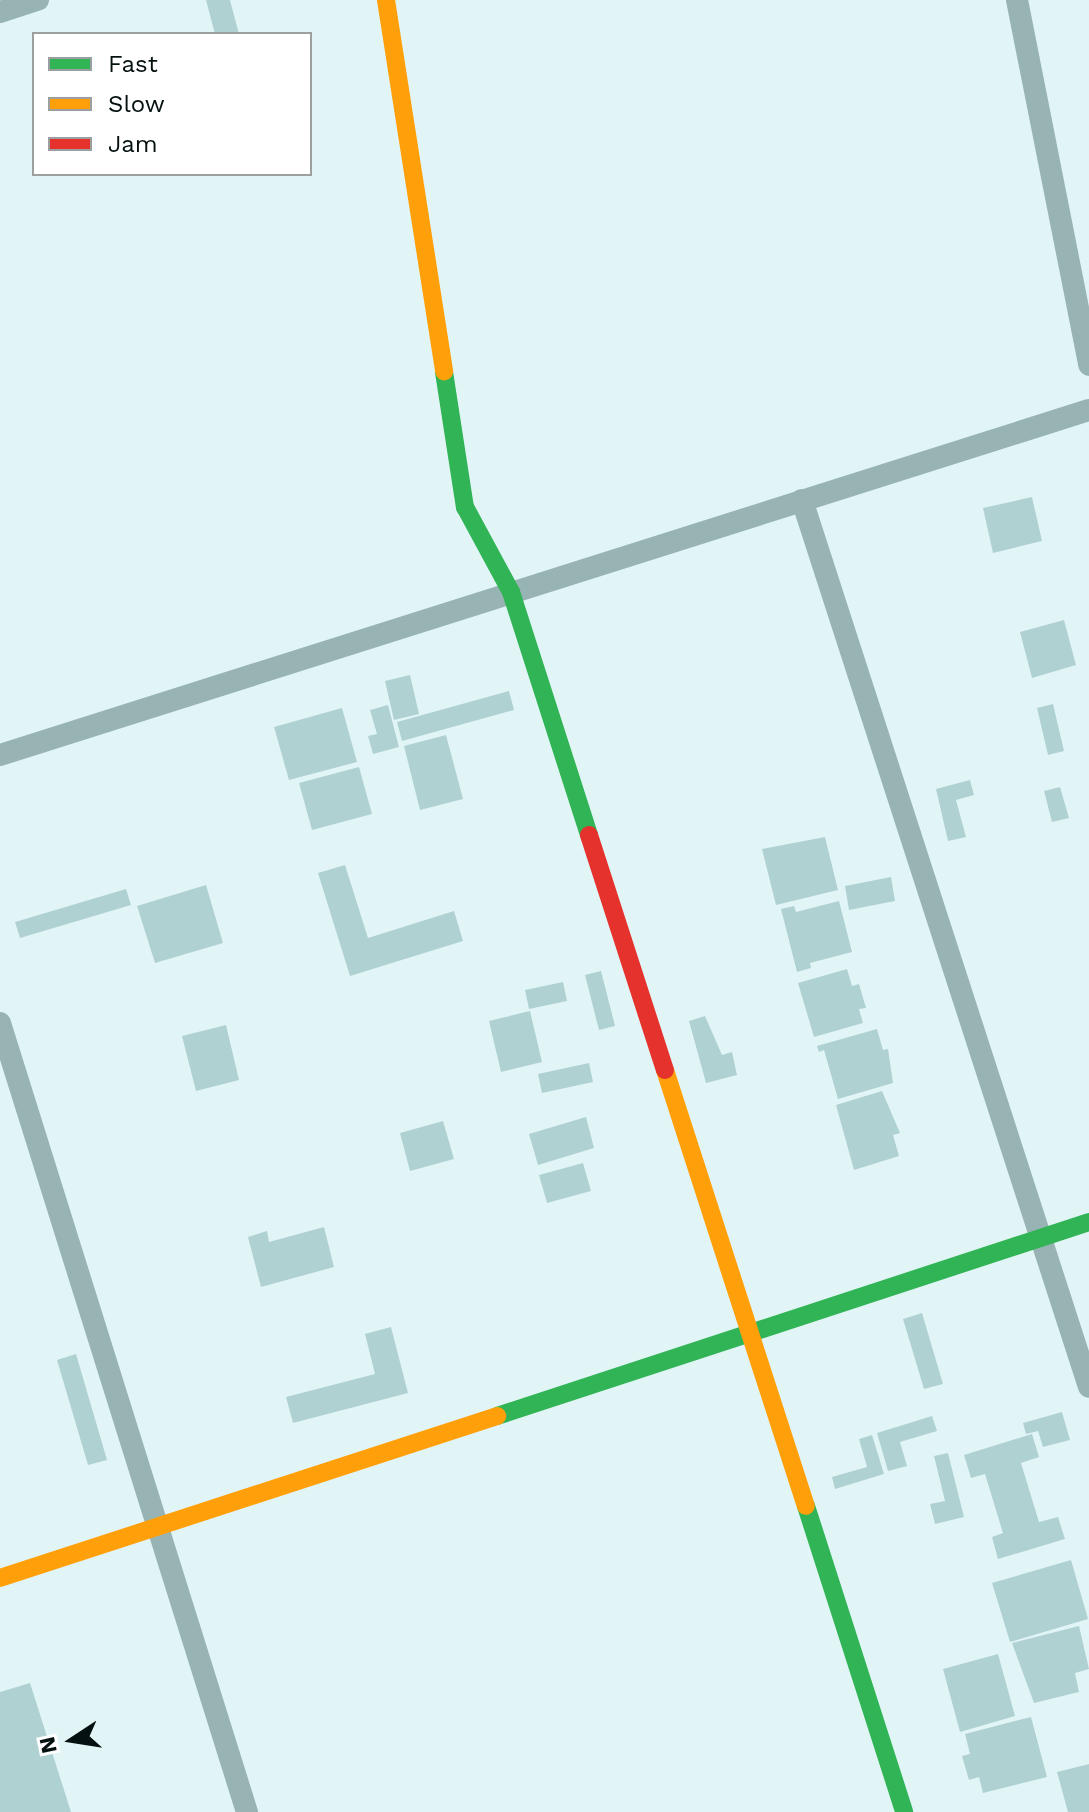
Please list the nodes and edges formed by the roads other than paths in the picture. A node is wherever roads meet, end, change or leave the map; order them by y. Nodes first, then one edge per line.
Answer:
1 (38, 0) edge
2 (386, 0) edge
3 (1017, 0) edge
4 (0, 12) edge
5 (1089, 365) edge
6 (1089, 410) edge
7 (802, 500) junction
8 (511, 592) junction
9 (0, 755) edge
10 (0, 1023) edge
11 (1089, 1222) edge
12 (1041, 1238) junction
13 (750, 1333) junction
14 (1089, 1387) edge
15 (158, 1527) junction
16 (0, 1578) edge
17 (247, 1812) edge
18 (904, 1812) edge

1 - 4 street
2 - 8 street
3 - 5 street
6 - 7 street
7 - 8 street
7 - 12 street
8 - 9 street
8 - 13 street
10 - 15 street
11 - 12 street
12 - 13 street
12 - 14 street
13 - 15 street
13 - 18 street
15 - 16 street
15 - 17 street

